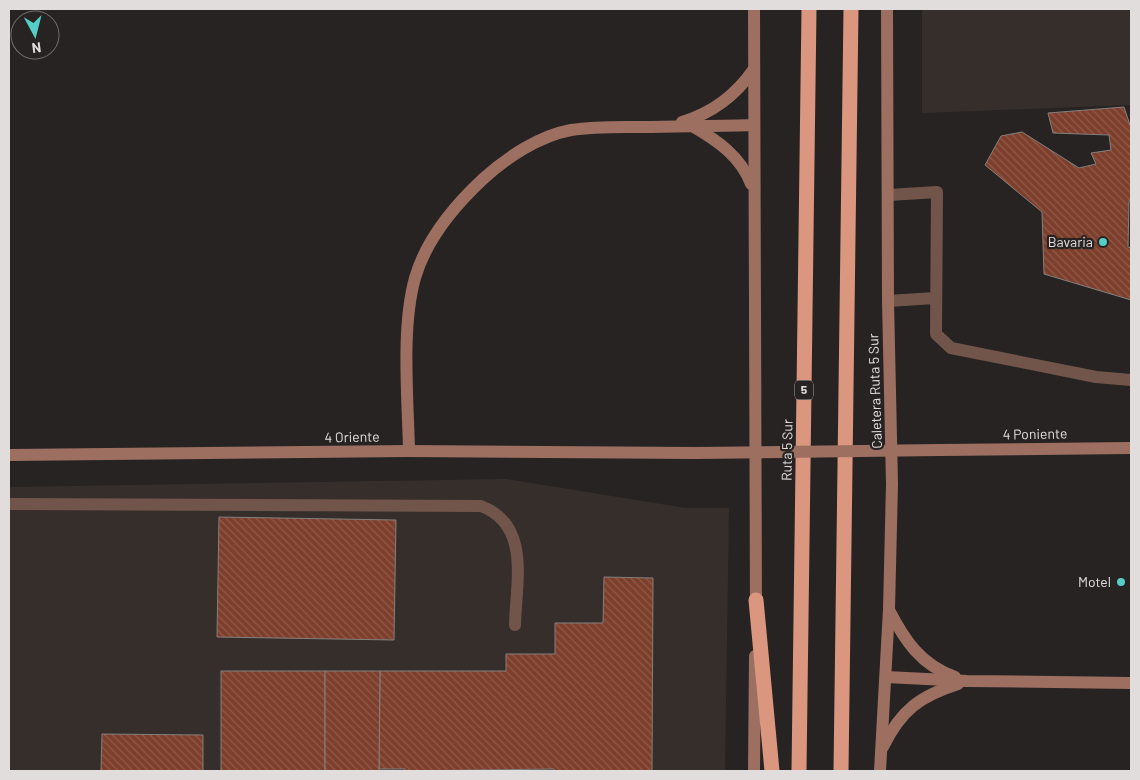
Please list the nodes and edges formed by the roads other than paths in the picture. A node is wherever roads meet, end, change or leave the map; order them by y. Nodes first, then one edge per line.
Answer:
1 (754, 9) edge
2 (809, 9) edge
3 (851, 9) edge
4 (887, 9) edge
5 (754, 69) junction
6 (753, 125) junction
7 (668, 126) junction
8 (692, 126) junction
9 (753, 190) junction
10 (888, 195) junction
11 (935, 298) junction
12 (888, 301) junction
13 (1131, 380) edge
14 (1131, 448) edge
15 (409, 451) junction
16 (695, 453) joint
17 (9, 455) edge
18 (9, 504) edge
19 (756, 600) junction
20 (889, 608) junction
21 (515, 625) dead end
22 (886, 677) junction
23 (967, 681) junction
24 (1131, 683) edge
25 (881, 751) junction
26 (754, 771) edge
27 (772, 771) edge
28 (799, 771) edge
29 (841, 771) edge
30 (880, 771) edge

1 - 5 main road
2 - 28 highway, Ruta 5 Sur / 5
3 - 29 highway
4 - 10 main road, Caletera Ruta 5 Sur
5 - 6 main road
5 - 7 main road
6 - 8 main road
6 - 9 main road
7 - 8 main road
7 - 15 main road
8 - 9 main road
9 - 19 main road
10 - 11 lane
10 - 12 main road, Caletera Ruta 5 Sur
11 - 12 lane
11 - 13 lane
12 - 20 main road, Caletera Ruta 5 Sur
14 - 16 main road, 4 Poniente, bridge
15 - 16 main road, 4 Oriente
15 - 17 main road, 4 Oriente
18 - 21 lane
19 - 26 main road
19 - 27 highway
20 - 22 main road, Caletera Ruta 5 Sur
20 - 23 main road
22 - 23 main road
22 - 25 main road, Caletera Ruta 5 Sur
23 - 24 main road
23 - 25 main road
25 - 30 main road, Caletera Ruta 5 Sur

